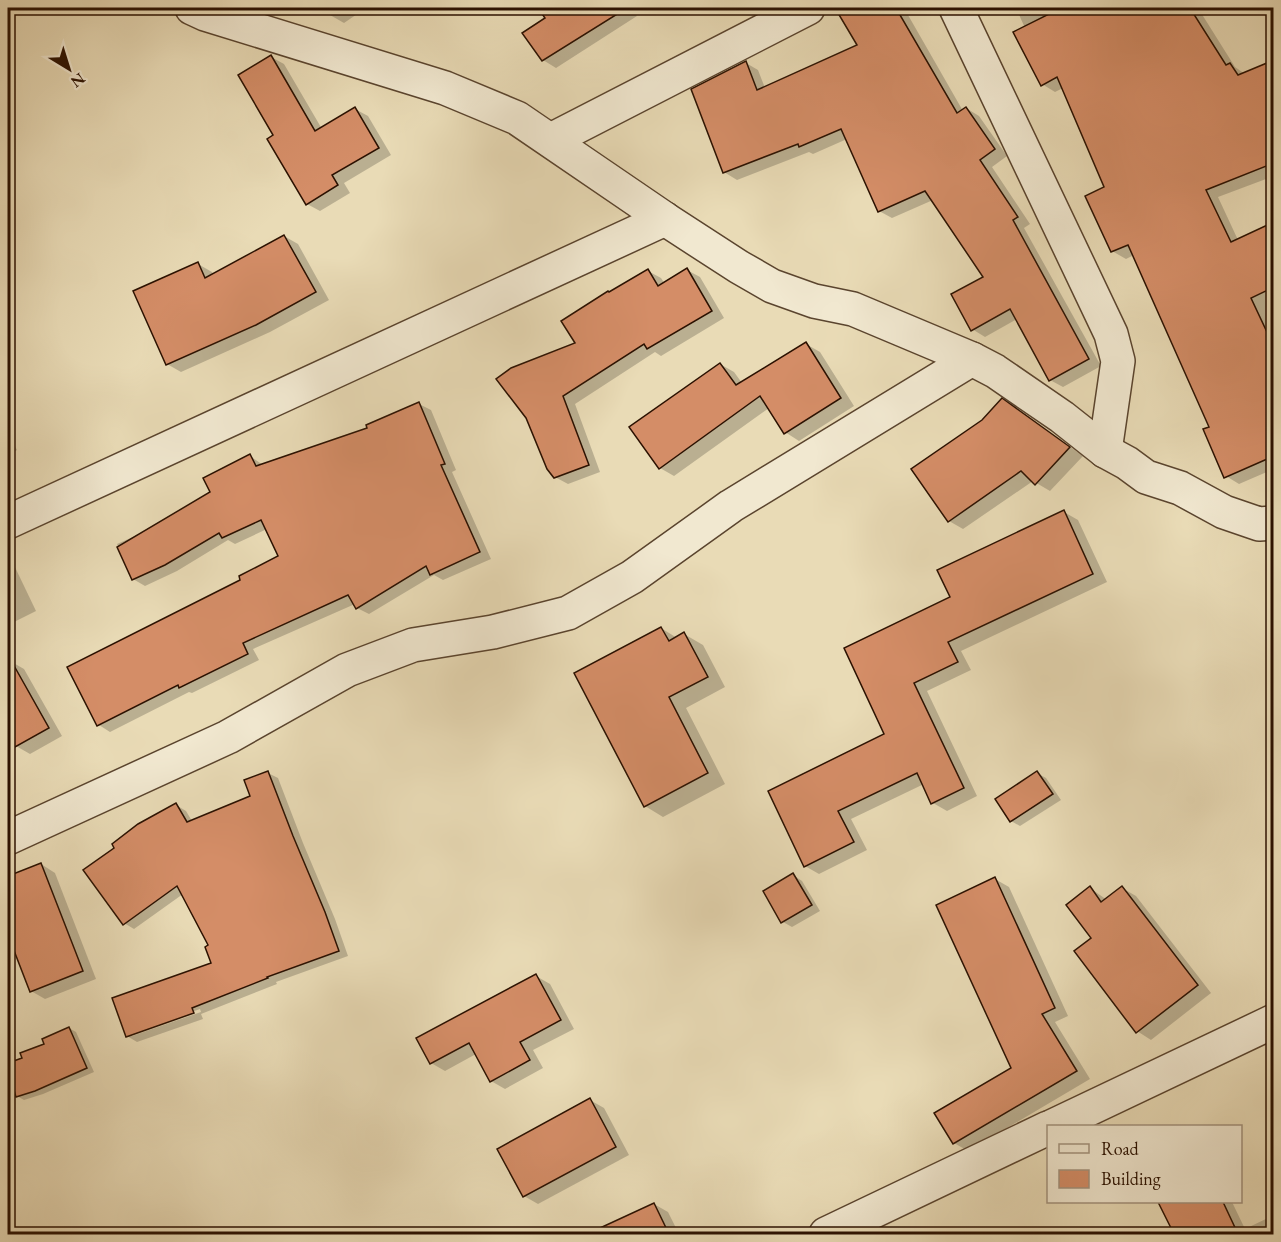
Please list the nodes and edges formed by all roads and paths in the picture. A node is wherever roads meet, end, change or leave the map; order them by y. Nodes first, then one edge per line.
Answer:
1 (192, 8) edge
2 (808, 8) edge
3 (957, 8) edge
4 (551, 140) junction
5 (664, 219) junction
6 (972, 359) junction
7 (1105, 451) junction
8 (8, 522) edge
9 (1274, 524) edge
10 (8, 838) edge
11 (1274, 1021) edge
12 (1055, 1125) edge
13 (1047, 1129) edge
14 (826, 1234) edge

1 - 4 street
2 - 4 street
3 - 7 street
4 - 5 street
5 - 6 street
5 - 8 street
6 - 7 street
6 - 10 street
7 - 9 street
11 - 12 street
13 - 14 street

